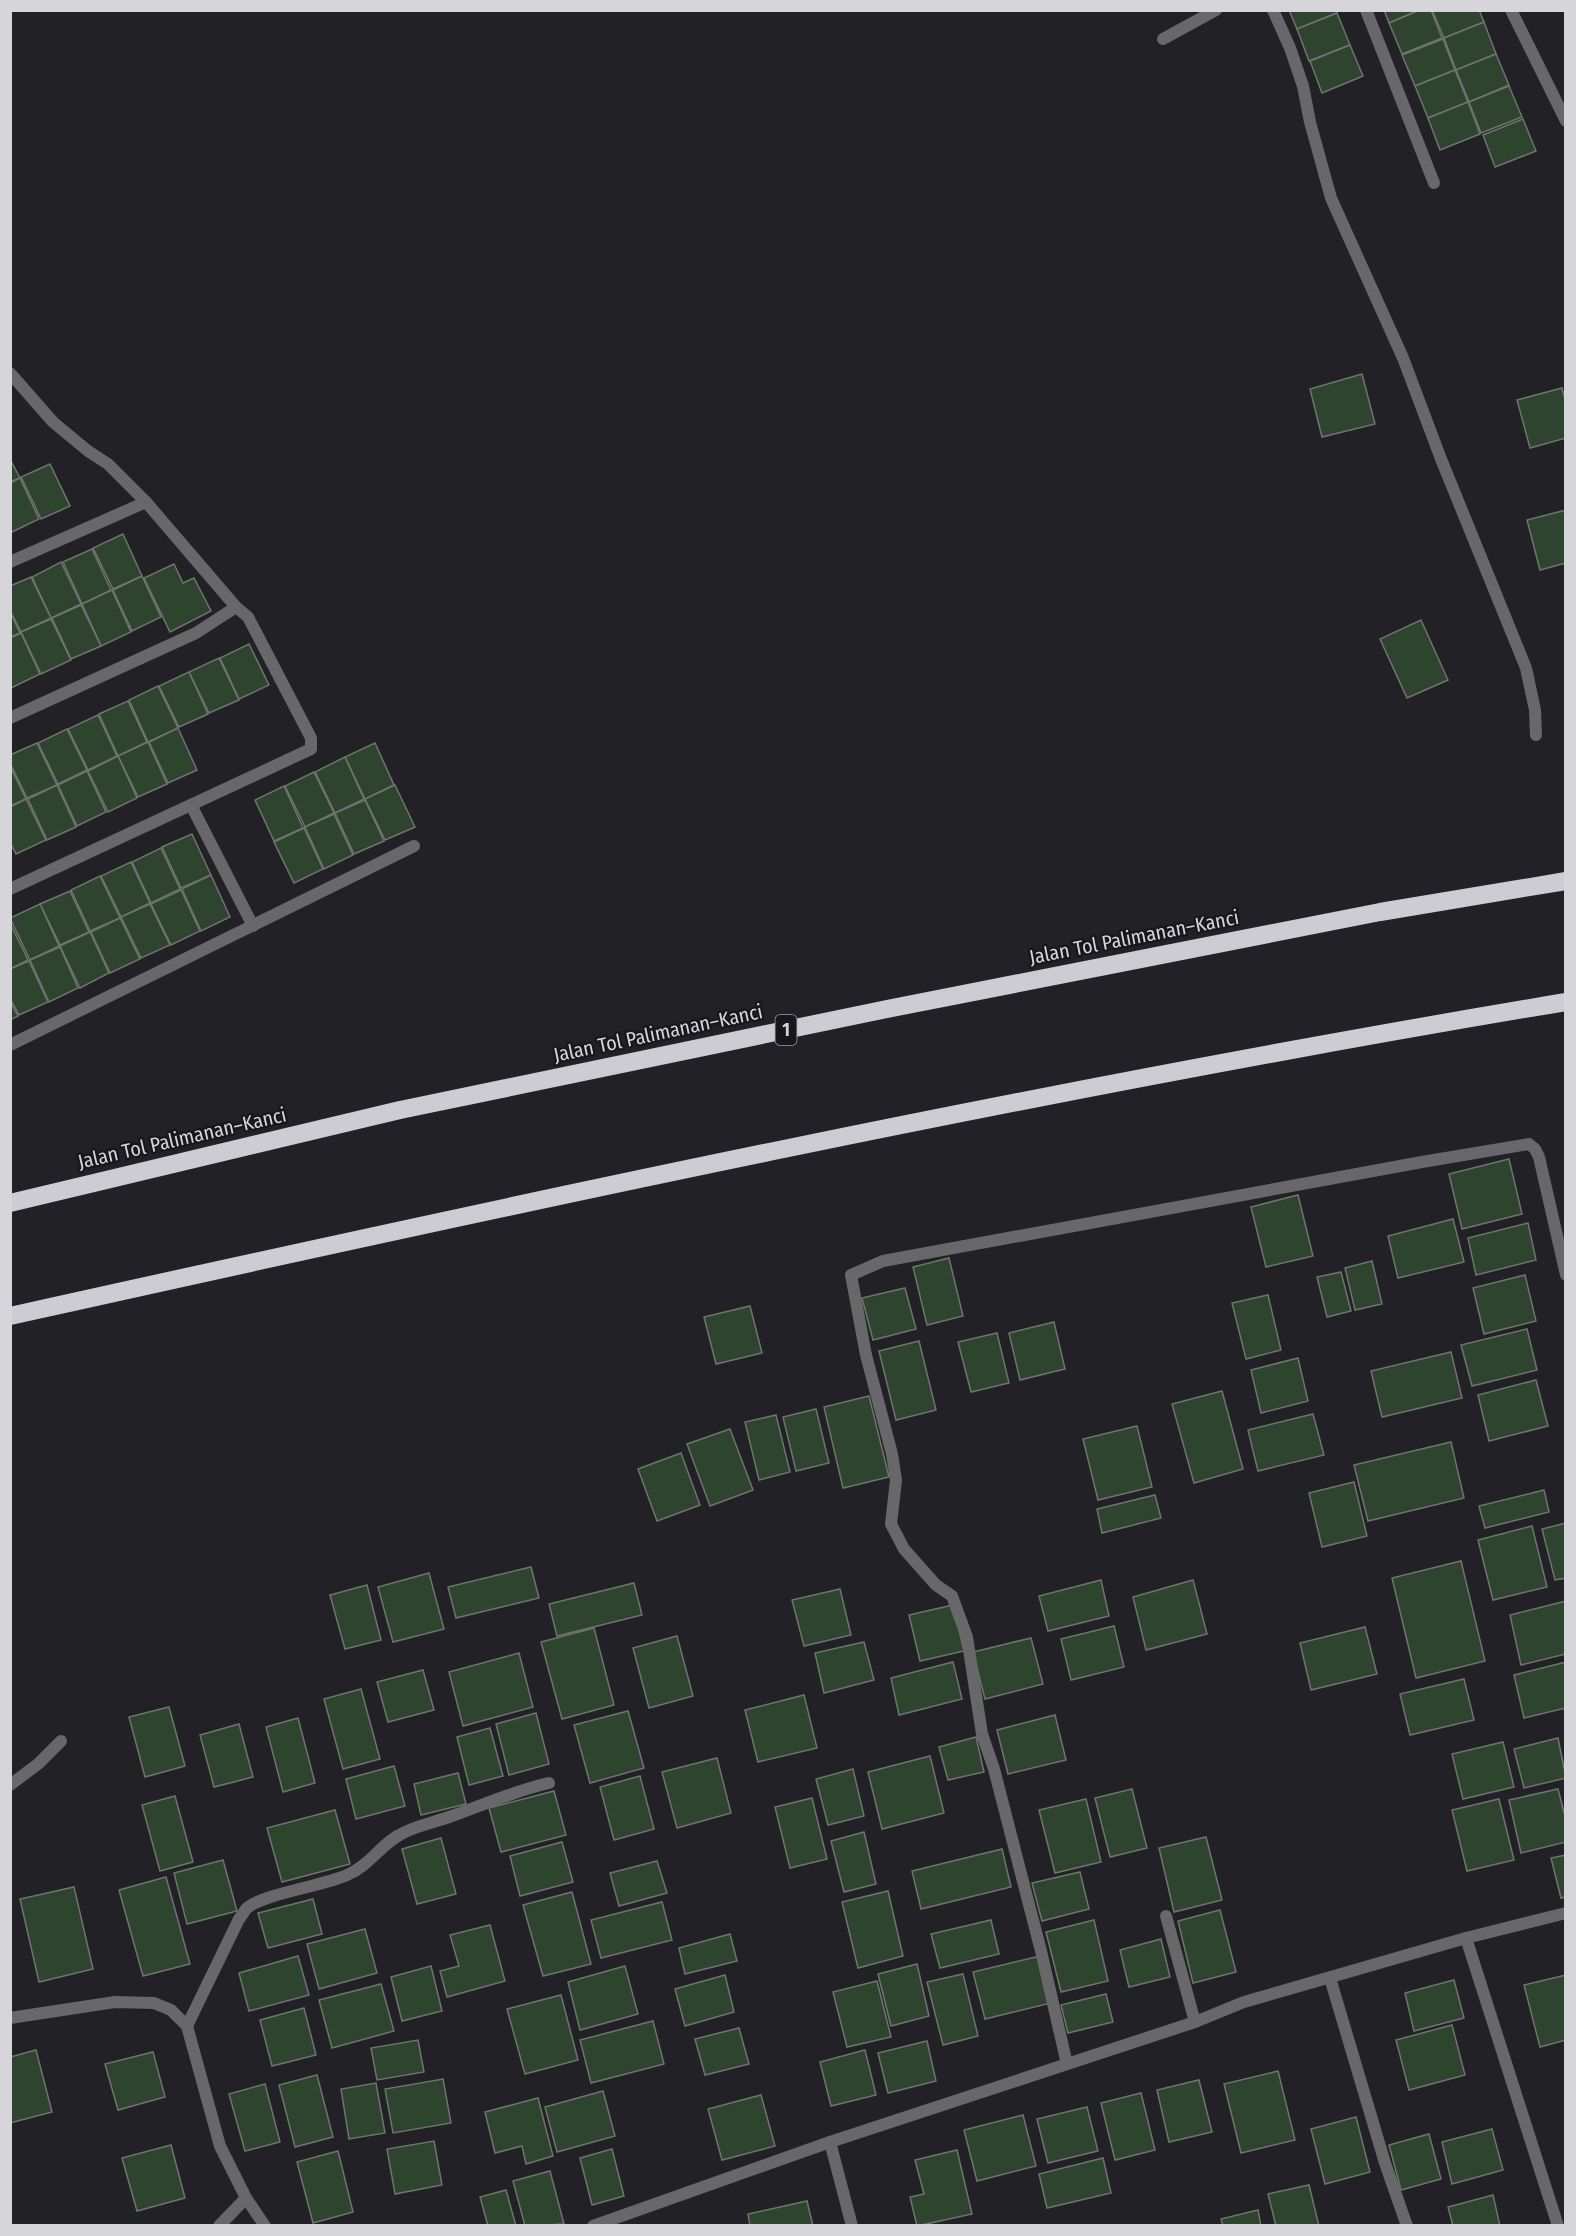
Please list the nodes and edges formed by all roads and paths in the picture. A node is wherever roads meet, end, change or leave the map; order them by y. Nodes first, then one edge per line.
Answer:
1 (1216, 10) edge
2 (1273, 10) edge
3 (1366, 10) edge
4 (1511, 10) edge
5 (1162, 39) dead end
6 (1566, 121) edge
7 (1434, 183) dead end
8 (10, 373) edge
9 (15, 385) edge
10 (146, 502) junction
11 (10, 562) edge
12 (236, 607) junction
13 (10, 718) edge
14 (1536, 735) dead end
15 (190, 805) junction
16 (414, 846) dead end
17 (1566, 881) edge
18 (10, 889) edge
19 (253, 926) junction
20 (1566, 1002) edge
21 (10, 1045) edge
22 (10, 1203) edge
23 (1566, 1275) edge
24 (10, 1316) edge
25 (60, 1741) dead end
26 (549, 1783) dead end
27 (10, 1785) edge
28 (1566, 1913) edge
29 (1166, 1916) dead end
30 (1466, 1938) junction
31 (1330, 1978) junction
32 (10, 2018) edge
33 (1195, 2022) junction
34 (188, 2026) junction
35 (1067, 2064) junction
36 (830, 2142) junction
37 (246, 2198) junction
38 (219, 2226) edge
39 (266, 2226) edge
40 (593, 2226) edge
41 (852, 2226) edge
42 (1407, 2226) edge
43 (1558, 2226) edge

1 - 5 street
2 - 14 street
3 - 7 street
4 - 6 street
8 - 9 street
9 - 10 street
10 - 11 street
10 - 12 street
12 - 13 street
12 - 15 street
15 - 18 street
15 - 19 street
16 - 19 street
17 - 22 highway, Jalan Tol Palimanan–Kanci / 1
19 - 21 street
20 - 24 highway
23 - 35 street
25 - 27 street
26 - 34 street
28 - 30 street
29 - 33 street
30 - 31 street
30 - 43 street
31 - 33 street
31 - 42 street
32 - 34 street
33 - 35 street
34 - 37 street
35 - 36 street
36 - 40 street
36 - 41 street
37 - 38 street
37 - 39 street

